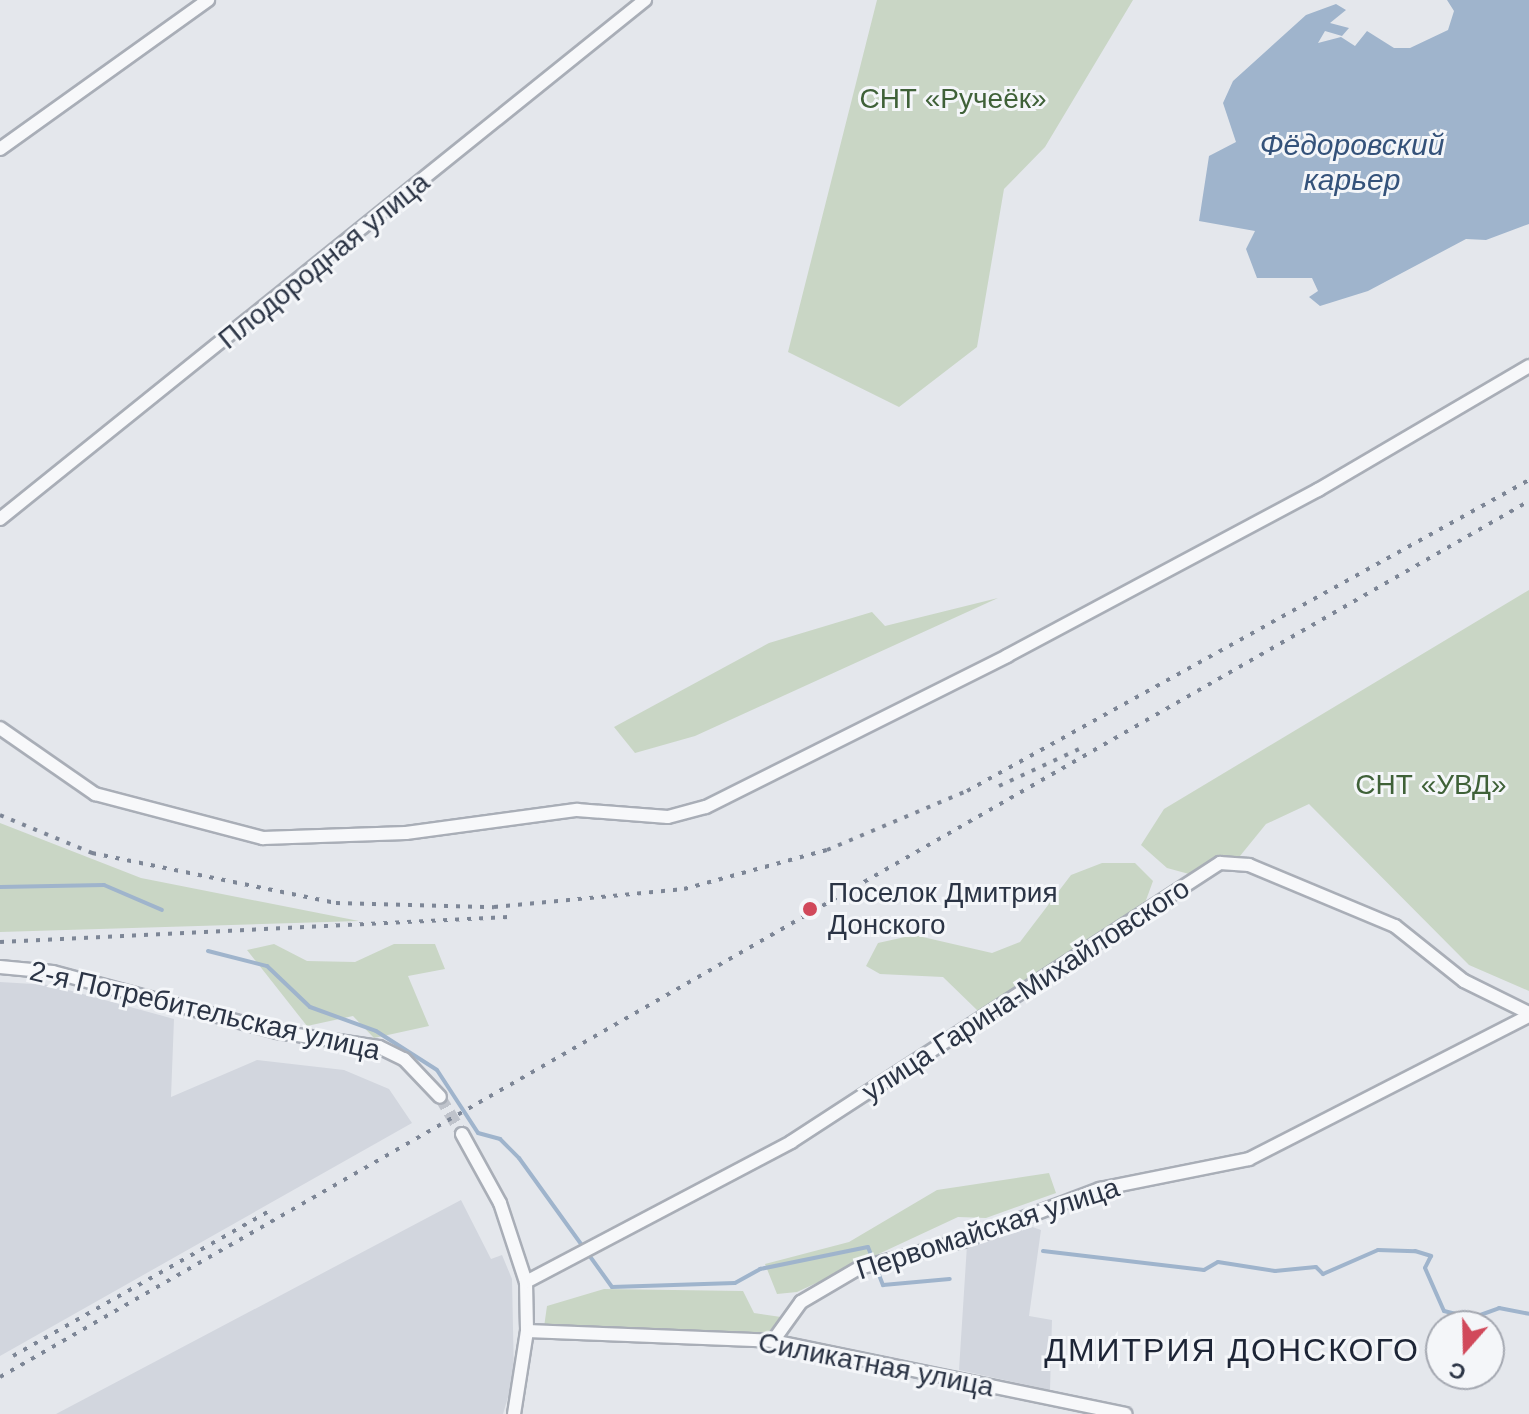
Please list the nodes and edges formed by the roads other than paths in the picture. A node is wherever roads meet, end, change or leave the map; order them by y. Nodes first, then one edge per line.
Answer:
1 (208, 0) edge
2 (645, 0) edge
3 (0, 149) edge
4 (1529, 366) edge
5 (0, 519) edge
6 (0, 728) edge
7 (0, 967) edge
8 (1529, 1014) edge
9 (440, 1097) tunnel mouth
10 (462, 1134) tunnel mouth
11 (526, 1282) junction
12 (527, 1331) junction
13 (773, 1341) junction
14 (514, 1414) edge
15 (1126, 1414) edge

1 - 3 street
2 - 5 street, Плодородная улица
4 - 6 street
7 - 9 street, 2-я Потребительская улица
8 - 11 street, улица Гарина-Михайловского
8 - 13 street, Первомайская улица
10 - 11 street
11 - 12 street
12 - 13 street, Силикатная улица
12 - 14 street
13 - 15 street, Силикатная улица

